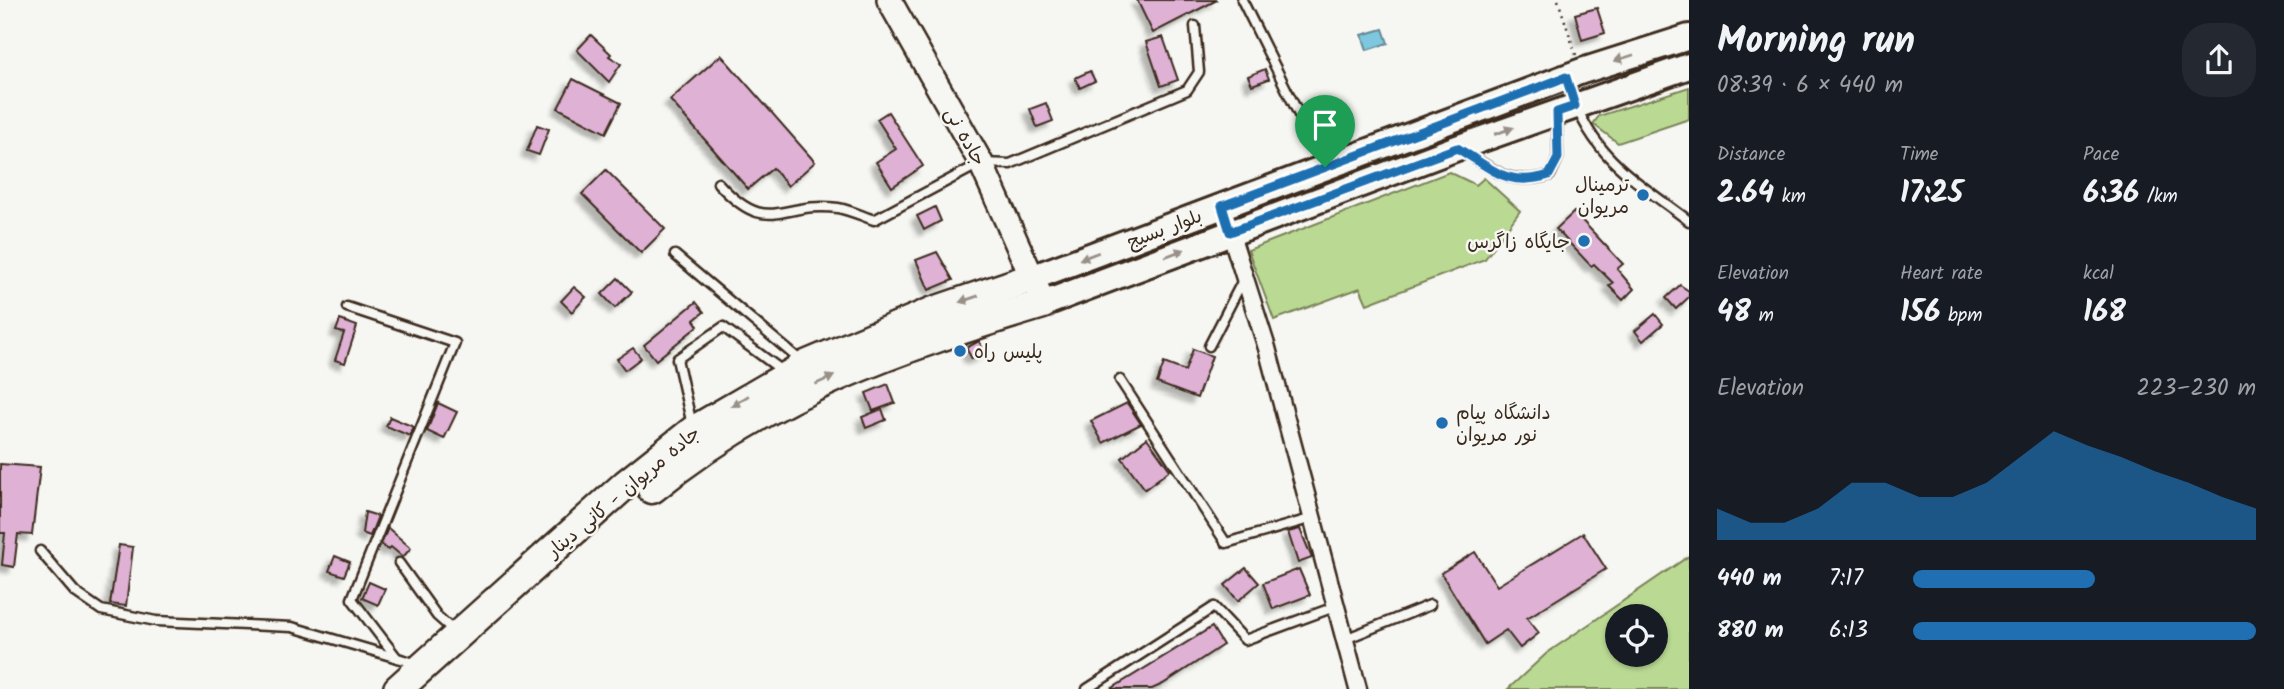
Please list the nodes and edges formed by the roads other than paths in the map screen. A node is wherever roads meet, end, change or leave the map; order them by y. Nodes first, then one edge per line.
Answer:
1 (889, 0) edge
2 (1242, 0) edge
3 (1195, 26) dead end
4 (1689, 37) edge
5 (1689, 66) edge
6 (1574, 74) junction
7 (1566, 109) junction
8 (1457, 148) junction
9 (981, 163) junction
10 (1325, 167) junction
11 (719, 183) dead end
12 (1222, 206) junction
13 (1689, 221) edge
14 (1230, 232) junction
15 (675, 255) dead end
16 (1034, 277) junction
17 (1244, 278) junction
18 (1043, 304) junction
19 (347, 307) dead end
20 (1209, 346) dead end
21 (796, 370) junction
22 (1120, 380) dead end
23 (694, 430) junction
24 (1313, 518) junction
25 (40, 551) dead end
26 (399, 564) dead end
27 (1430, 605) dead end
28 (1337, 606) junction
29 (458, 635) junction
30 (1345, 639) junction
31 (397, 658) junction
32 (424, 677) edge
33 (398, 689) edge
34 (1087, 689) edge
35 (1358, 689) edge

1 - 9 main road, جاده نی
2 - 10 lane
3 - 9 lane
4 -> 6 main road, بلوار بسیج
5 - 7 main road, بلوار بسیج
6 - 7 lane
6 - 10 main road, بلوار بسیج
8 -> 7 main road, بلوار بسیج
7 - 8 lane
7 - 13 lane
8 - 14 main road, بلوار بسیج
9 - 11 lane
9 - 16 main road, جاده نی
10 - 12 main road, بلوار بسیج
12 - 14 street
12 -> 16 main road, بلوار بسیج
14 - 17 street
18 -> 14 main road, بلوار بسیج
15 - 21 lane
16 - 18 main road, جاده نی
16 -> 21 highway, جاده مریوان - کانی دینار
17 - 20 lane
17 - 24 street
32 -> 18 highway
19 - 31 lane
21 -> 23 highway, جاده مریوان - کانی دینار
21 - 23 lane
22 - 24 lane
23 - 29 highway, جاده مریوان - کانی دینار
24 - 28 street
25 - 31 lane
26 - 29 lane
27 - 30 lane
28 - 30 street
28 - 34 lane
29 - 32 highway, جاده مریوان - کانی دینار
30 - 35 street
31 - 32 lane
32 - 33 highway, جاده مریوان - کانی دینار

